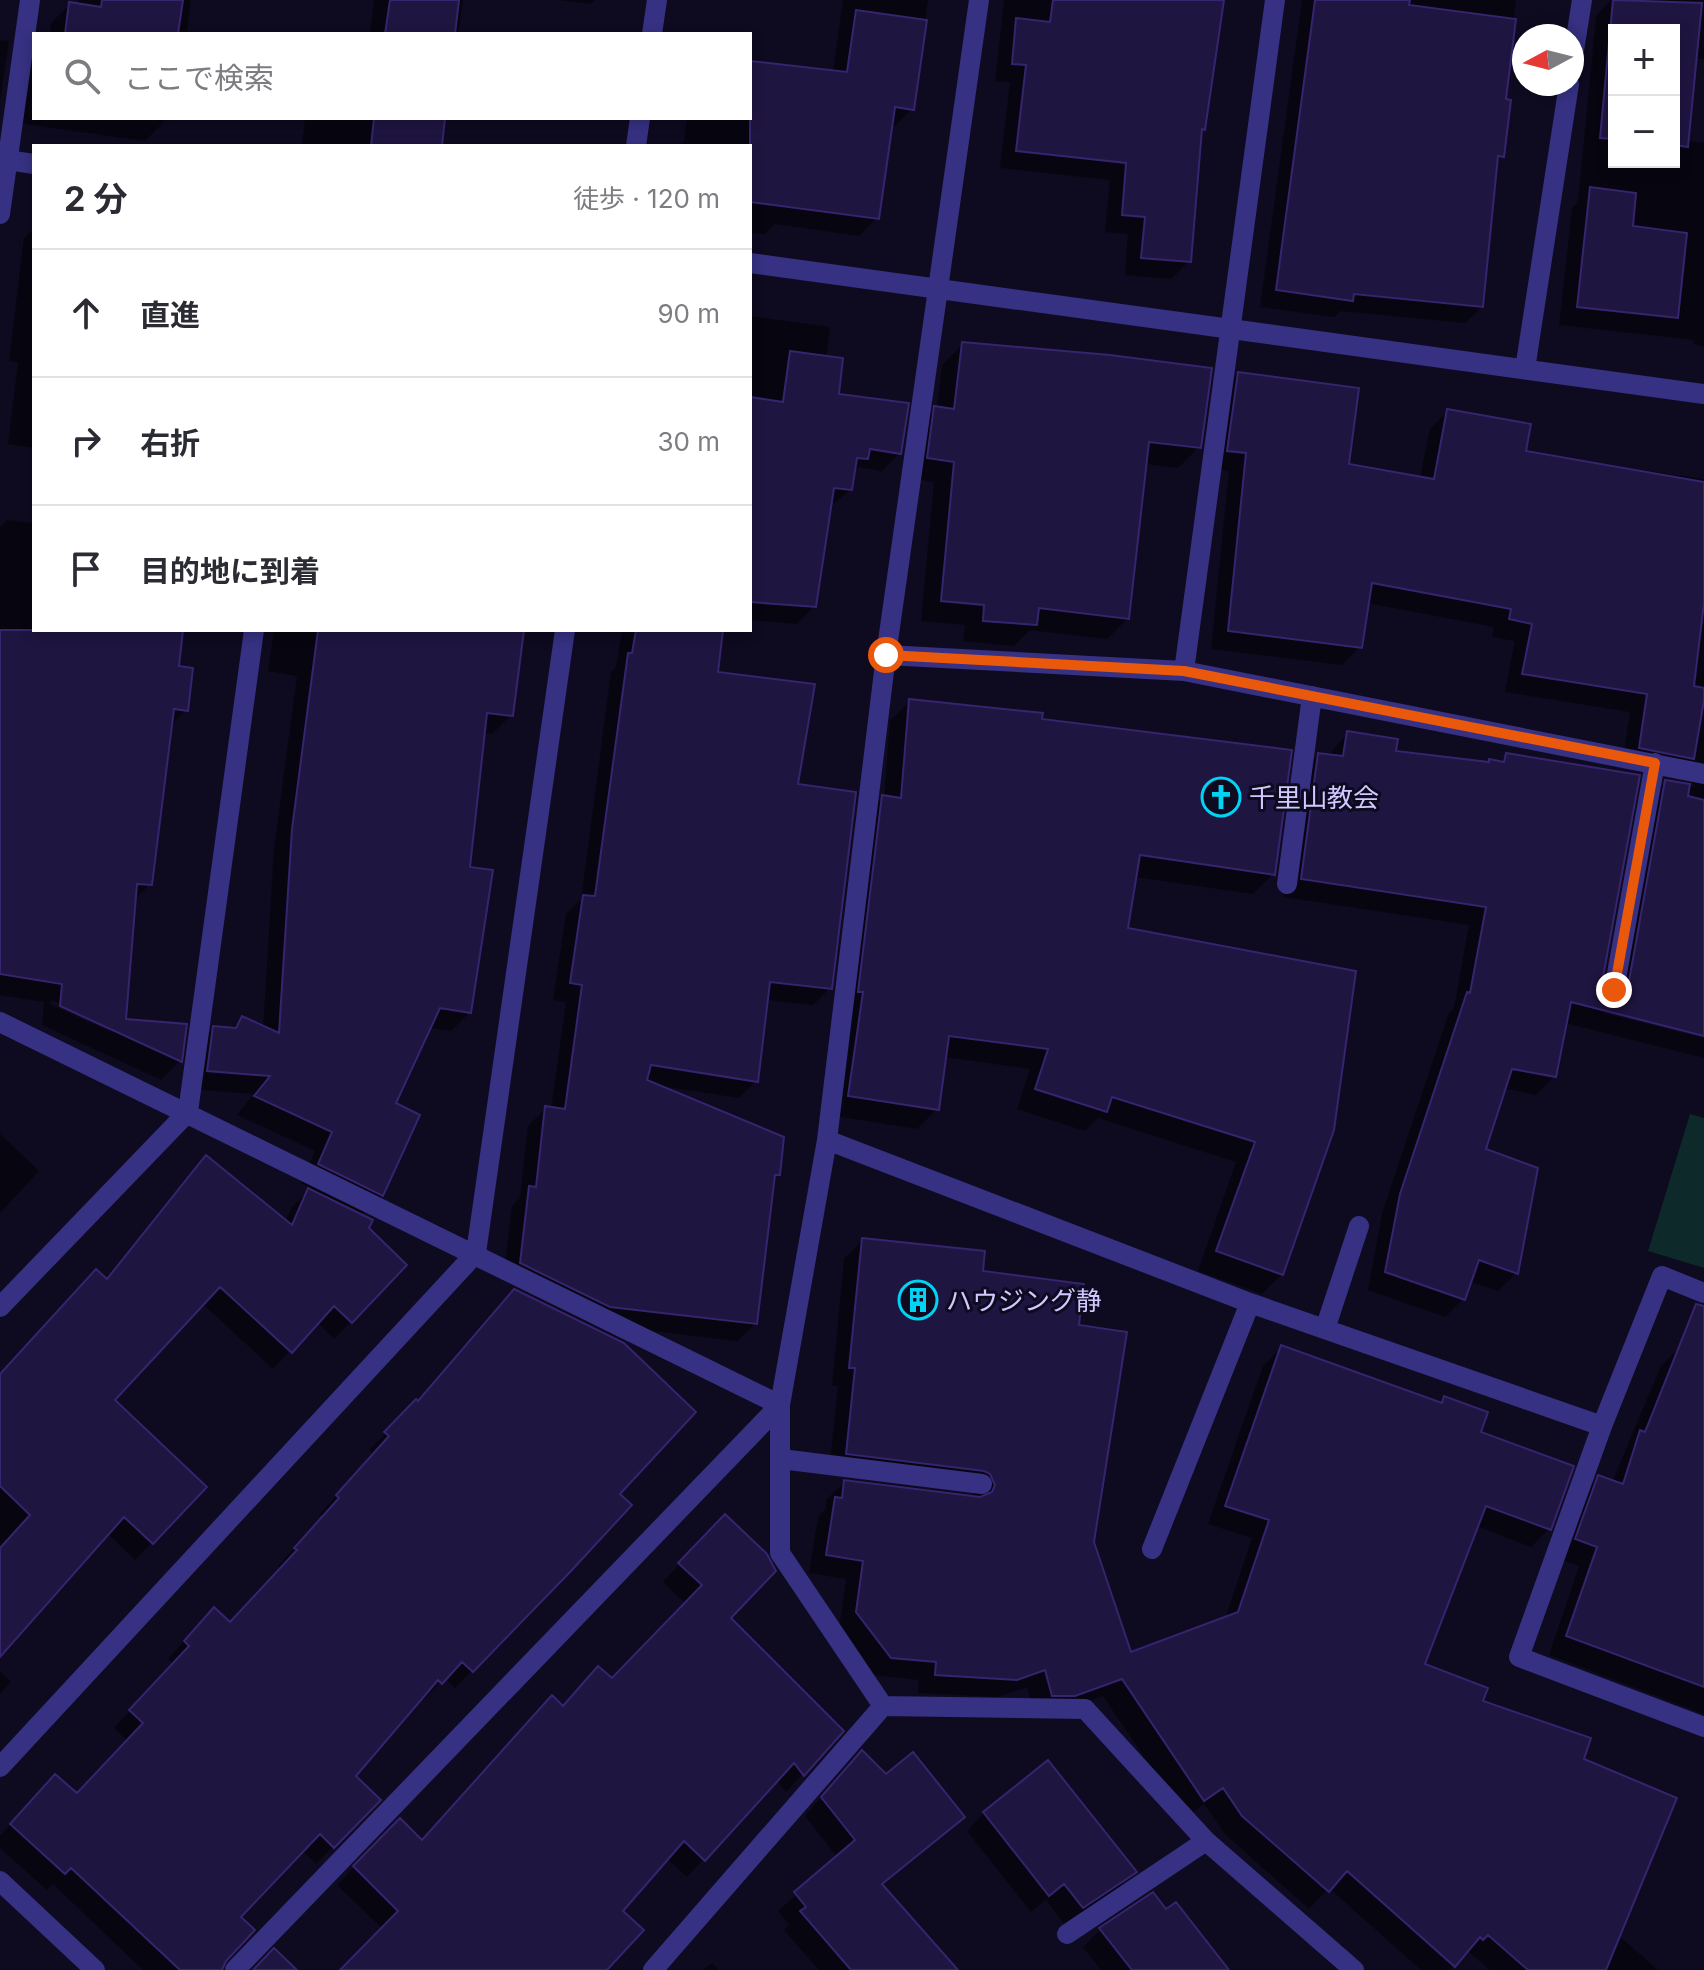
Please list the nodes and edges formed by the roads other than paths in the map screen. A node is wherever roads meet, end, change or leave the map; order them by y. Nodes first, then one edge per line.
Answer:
1 (30, 0) edge
2 (657, 0) edge
3 (979, 0) edge
4 (1275, 0) edge
5 (1582, 0) edge
6 (1578, 24) edge
7 (652, 32) edge
8 (1567, 96) edge
9 (640, 120) edge
10 (636, 144) edge
11 (4, 160) edge
12 (32, 164) edge
13 (0, 214) edge
14 (752, 263) edge
15 (938, 288) junction
16 (1229, 330) junction
17 (1525, 369) junction
18 (1704, 394) edge
19 (254, 632) edge
20 (565, 632) edge
21 (886, 655) junction
22 (1184, 671) junction
23 (1312, 696) junction
24 (1655, 763) junction
25 (1704, 774) edge
26 (1287, 884) dead end
27 (1614, 990) dead end
28 (0, 1022) edge
29 (188, 1112) junction
30 (827, 1140) junction
31 (1359, 1226) dead end
32 (476, 1253) junction
33 (1704, 1293) edge
34 (1250, 1303) junction
35 (0, 1307) edge
36 (1325, 1329) junction
37 (780, 1405) junction
38 (1602, 1426) junction
39 (781, 1459) junction
40 (982, 1484) dead end
41 (1152, 1549) dead end
42 (883, 1706) junction
43 (1704, 1727) edge
44 (0, 1767) edge
45 (1206, 1841) junction
46 (0, 1881) edge
47 (1067, 1934) dead end
48 (95, 1970) edge
49 (235, 1970) edge
50 (653, 1970) edge
51 (1354, 1970) edge

1 - 11 street
2 - 7 street
3 - 15 street
4 - 16 street
5 - 6 street
8 - 17 street
9 - 10 street
11 - 12 street
11 - 13 street
14 - 15 street
15 - 16 street
15 - 21 street
16 - 17 street
16 - 22 street
17 - 18 street
19 - 29 street
20 - 32 street
21 - 22 street
21 - 30 street
22 - 23 street
23 - 24 street
23 - 26 street
24 - 25 street
24 - 27 street
28 - 29 street
29 - 32 street
29 - 35 street
30 - 34 street
30 - 37 street
31 - 36 street
32 - 37 street
32 - 44 street
33 - 38 street
34 - 36 street
34 - 41 street
36 - 38 street
37 - 39 street
37 - 49 street
38 - 43 street
39 - 40 street
39 - 42 street
42 - 45 street
42 - 50 street
45 - 47 street
45 - 51 street
46 - 48 street

